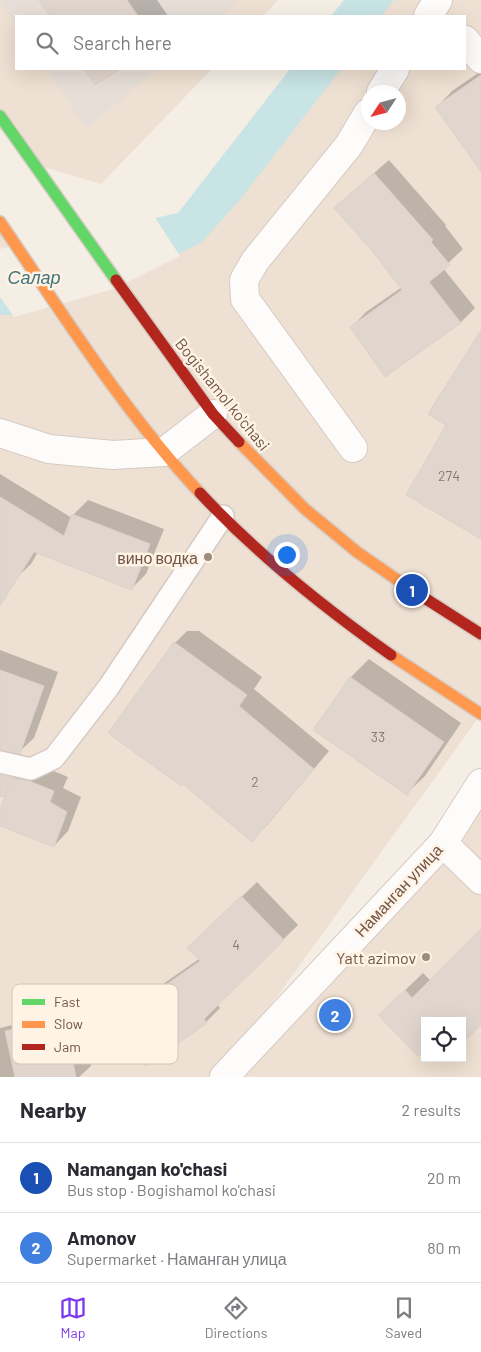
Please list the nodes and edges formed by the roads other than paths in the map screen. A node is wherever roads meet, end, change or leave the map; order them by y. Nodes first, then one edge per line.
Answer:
1 (466, 41) edge
2 (481, 59) edge
3 (395, 70) edge
4 (386, 85) edge
5 (0, 116) edge
6 (361, 125) edge
7 (0, 222) edge
8 (214, 414) junction
9 (0, 434) edge
10 (353, 448) dead end
11 (164, 452) junction
12 (223, 516) junction
13 (481, 634) edge
14 (481, 714) edge
15 (0, 762) edge
16 (481, 784) edge
17 (443, 843) junction
18 (481, 880) edge
19 (224, 1077) edge

1 - 2 street
3 - 4 street
5 - 8 main road, Bogishamol ko'chasi
6 - 10 street
7 - 11 main road
8 - 11 street
8 - 13 main road, Bogishamol ko'chasi
9 - 11 street
11 - 12 main road
12 - 14 main road
12 - 15 lane
16 - 17 street, Наманган улица
17 - 18 street
17 - 19 street, Наманган улица

